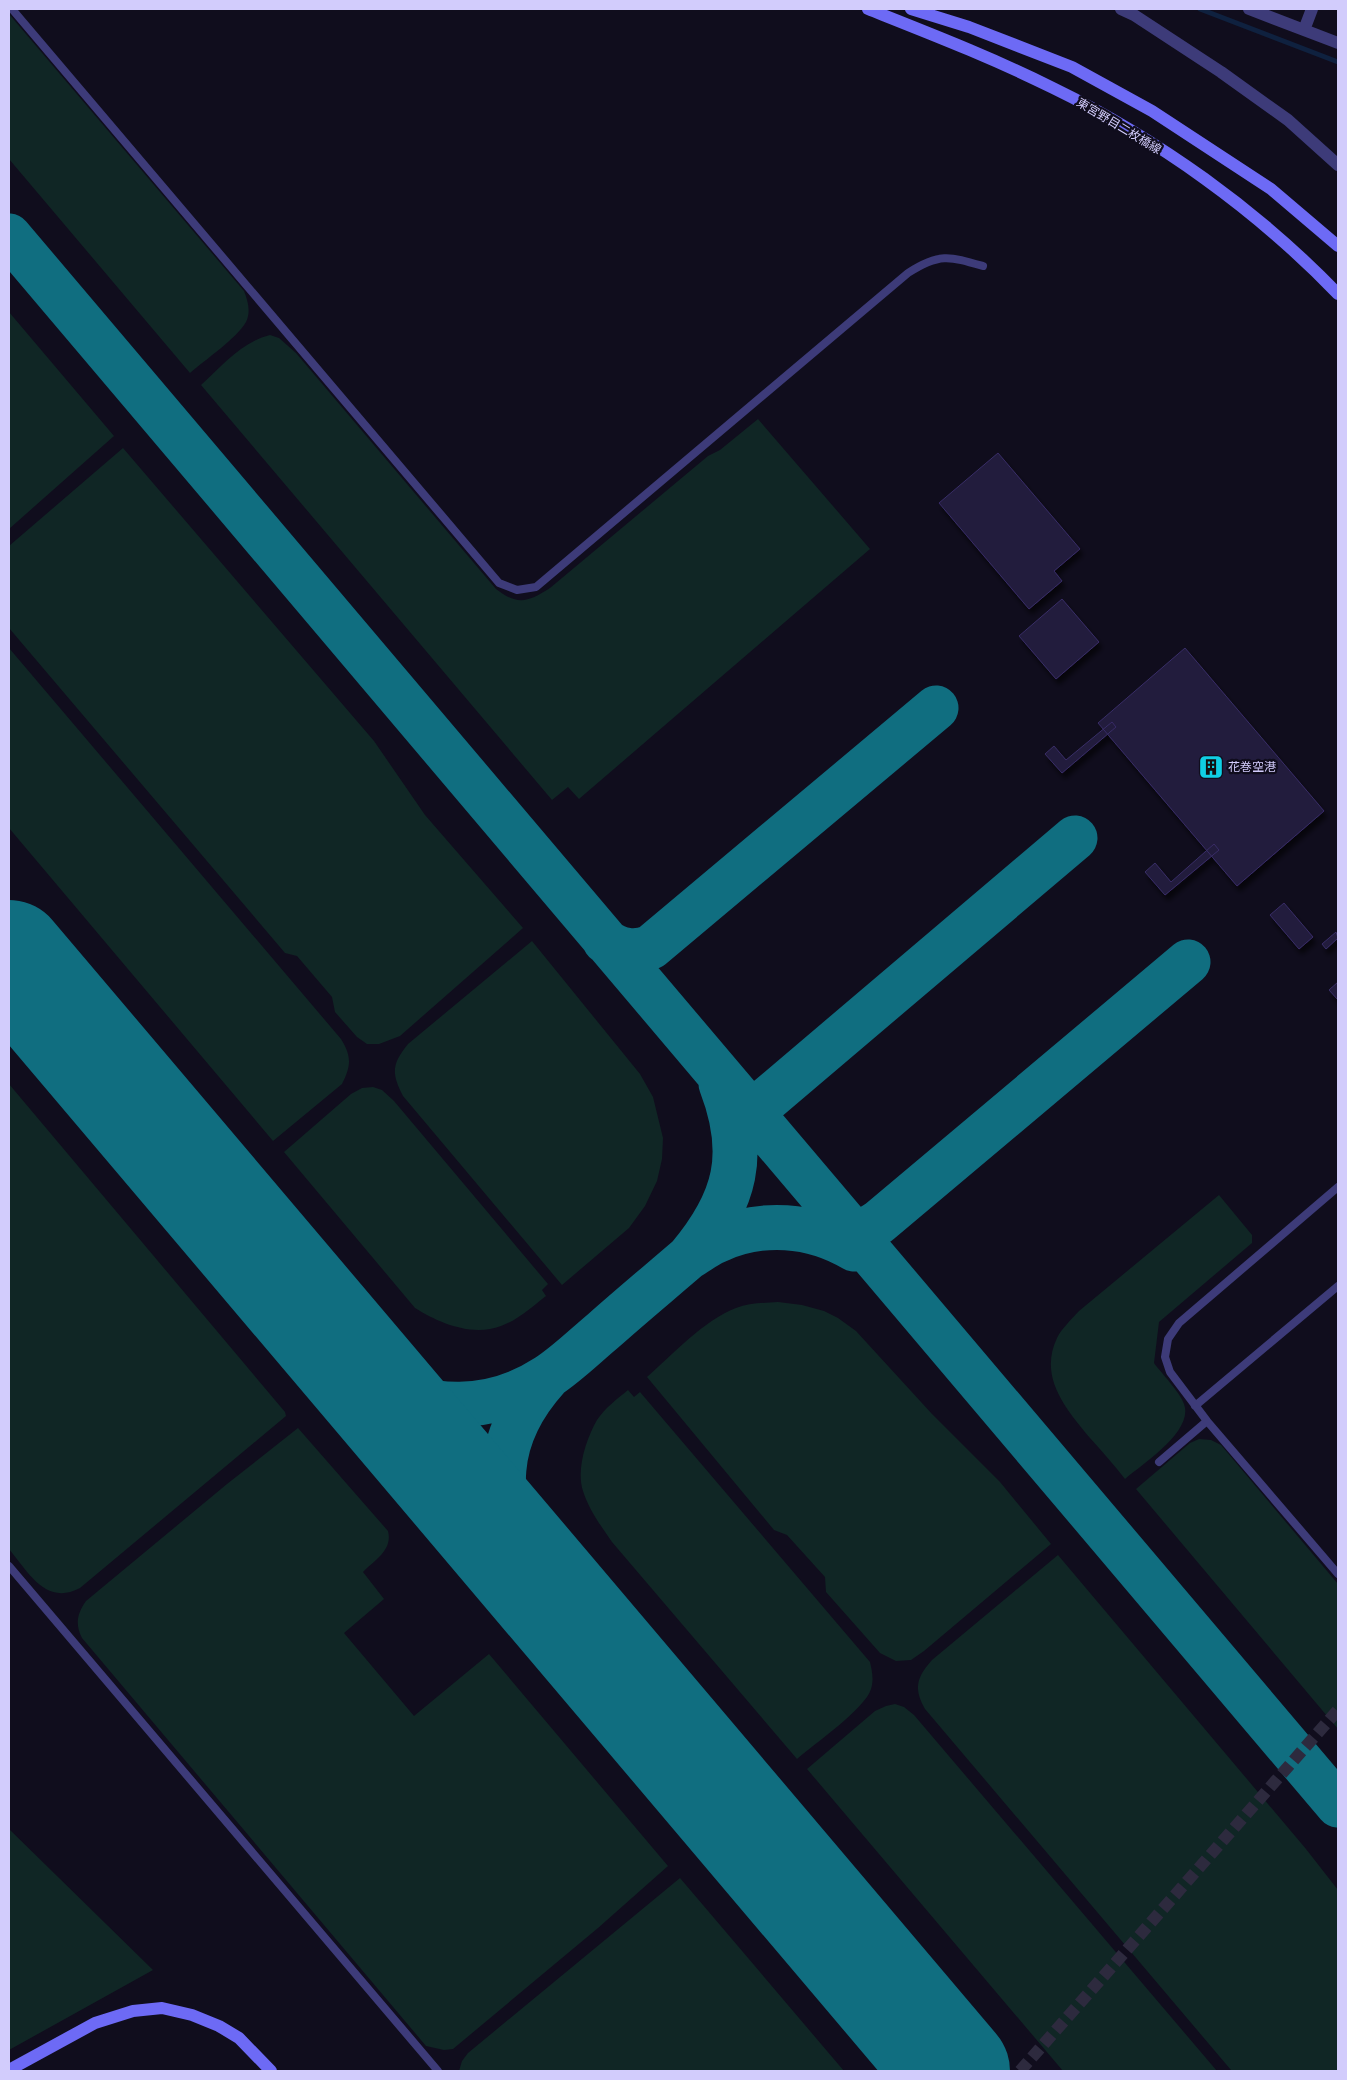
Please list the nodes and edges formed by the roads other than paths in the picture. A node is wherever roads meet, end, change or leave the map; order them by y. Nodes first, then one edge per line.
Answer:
1 (12, 9) edge
2 (868, 9) edge
3 (911, 9) edge
4 (1121, 9) edge
5 (1249, 9) edge
6 (1312, 9) edge
7 (1304, 30) junction
8 (1338, 43) edge
9 (1338, 165) edge
10 (1338, 246) edge
11 (983, 266) dead end
12 (1338, 294) edge
13 (1338, 1187) edge
14 (1338, 1286) edge
15 (1195, 1406) junction
16 (1207, 1421) junction
17 (1159, 1462) dead end
18 (9, 1566) edge
19 (1338, 1574) edge
20 (9, 2070) edge
21 (271, 2071) edge
22 (438, 2071) edge

1 - 11 lane
2 - 12 main road, 東宮野目二枚橋線
3 - 10 main road
4 - 9 street
5 - 7 street
6 - 7 street
7 - 8 street
13 - 15 lane
14 - 15 lane
15 - 16 lane
16 - 17 lane
16 - 19 lane
18 - 22 lane
20 - 21 main road

